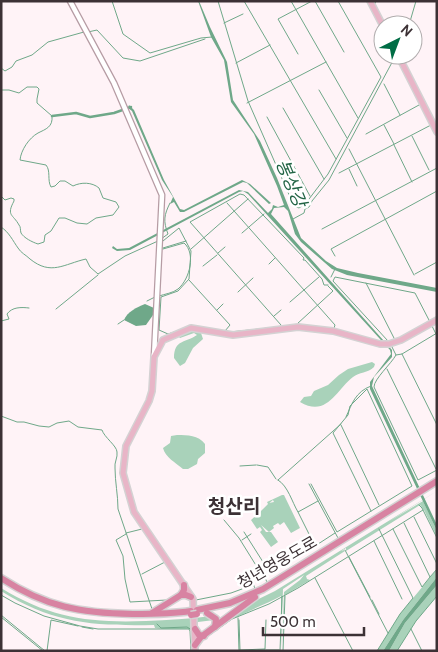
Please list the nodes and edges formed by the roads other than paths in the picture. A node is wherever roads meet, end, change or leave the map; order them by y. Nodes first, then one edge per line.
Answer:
1 (70, 1) edge
2 (370, 1) edge
3 (377, 15) edge
4 (403, 65) edge
5 (437, 132) edge
6 (437, 320) edge
7 (154, 357) junction
8 (437, 481) edge
9 (437, 486) edge
10 (1, 578) edge
11 (1, 583) edge
12 (184, 586) junction
13 (181, 595) junction
14 (191, 597) junction
15 (255, 597) junction
16 (174, 600) junction
17 (194, 612) junction
18 (180, 613) junction
19 (206, 613) junction
20 (149, 614) junction
21 (215, 627) junction
22 (195, 629) junction
23 (204, 636) junction
24 (195, 648) edge

1 - 7 main road
2 - 3 main road
4 - 5 main road
6 - 7 main road
7 - 12 main road
8 - 17 highway, 청년영웅도로
9 - 15 highway, 청년영웅도로
10 - 20 highway, 청년영웅도로
11 - 17 highway, 청년영웅도로
12 - 13 highway
12 - 14 main road
13 - 14 highway
13 - 16 highway
14 - 22 main road
15 - 19 highway, 청년영웅도로
15 - 21 highway
16 - 18 highway
16 - 20 highway
17 - 18 highway, 청년영웅도로
17 - 19 highway, 청년영웅도로
18 - 20 highway, 청년영웅도로
19 - 21 highway
21 - 23 highway
22 - 23 highway
22 - 24 main road
23 - 24 highway

